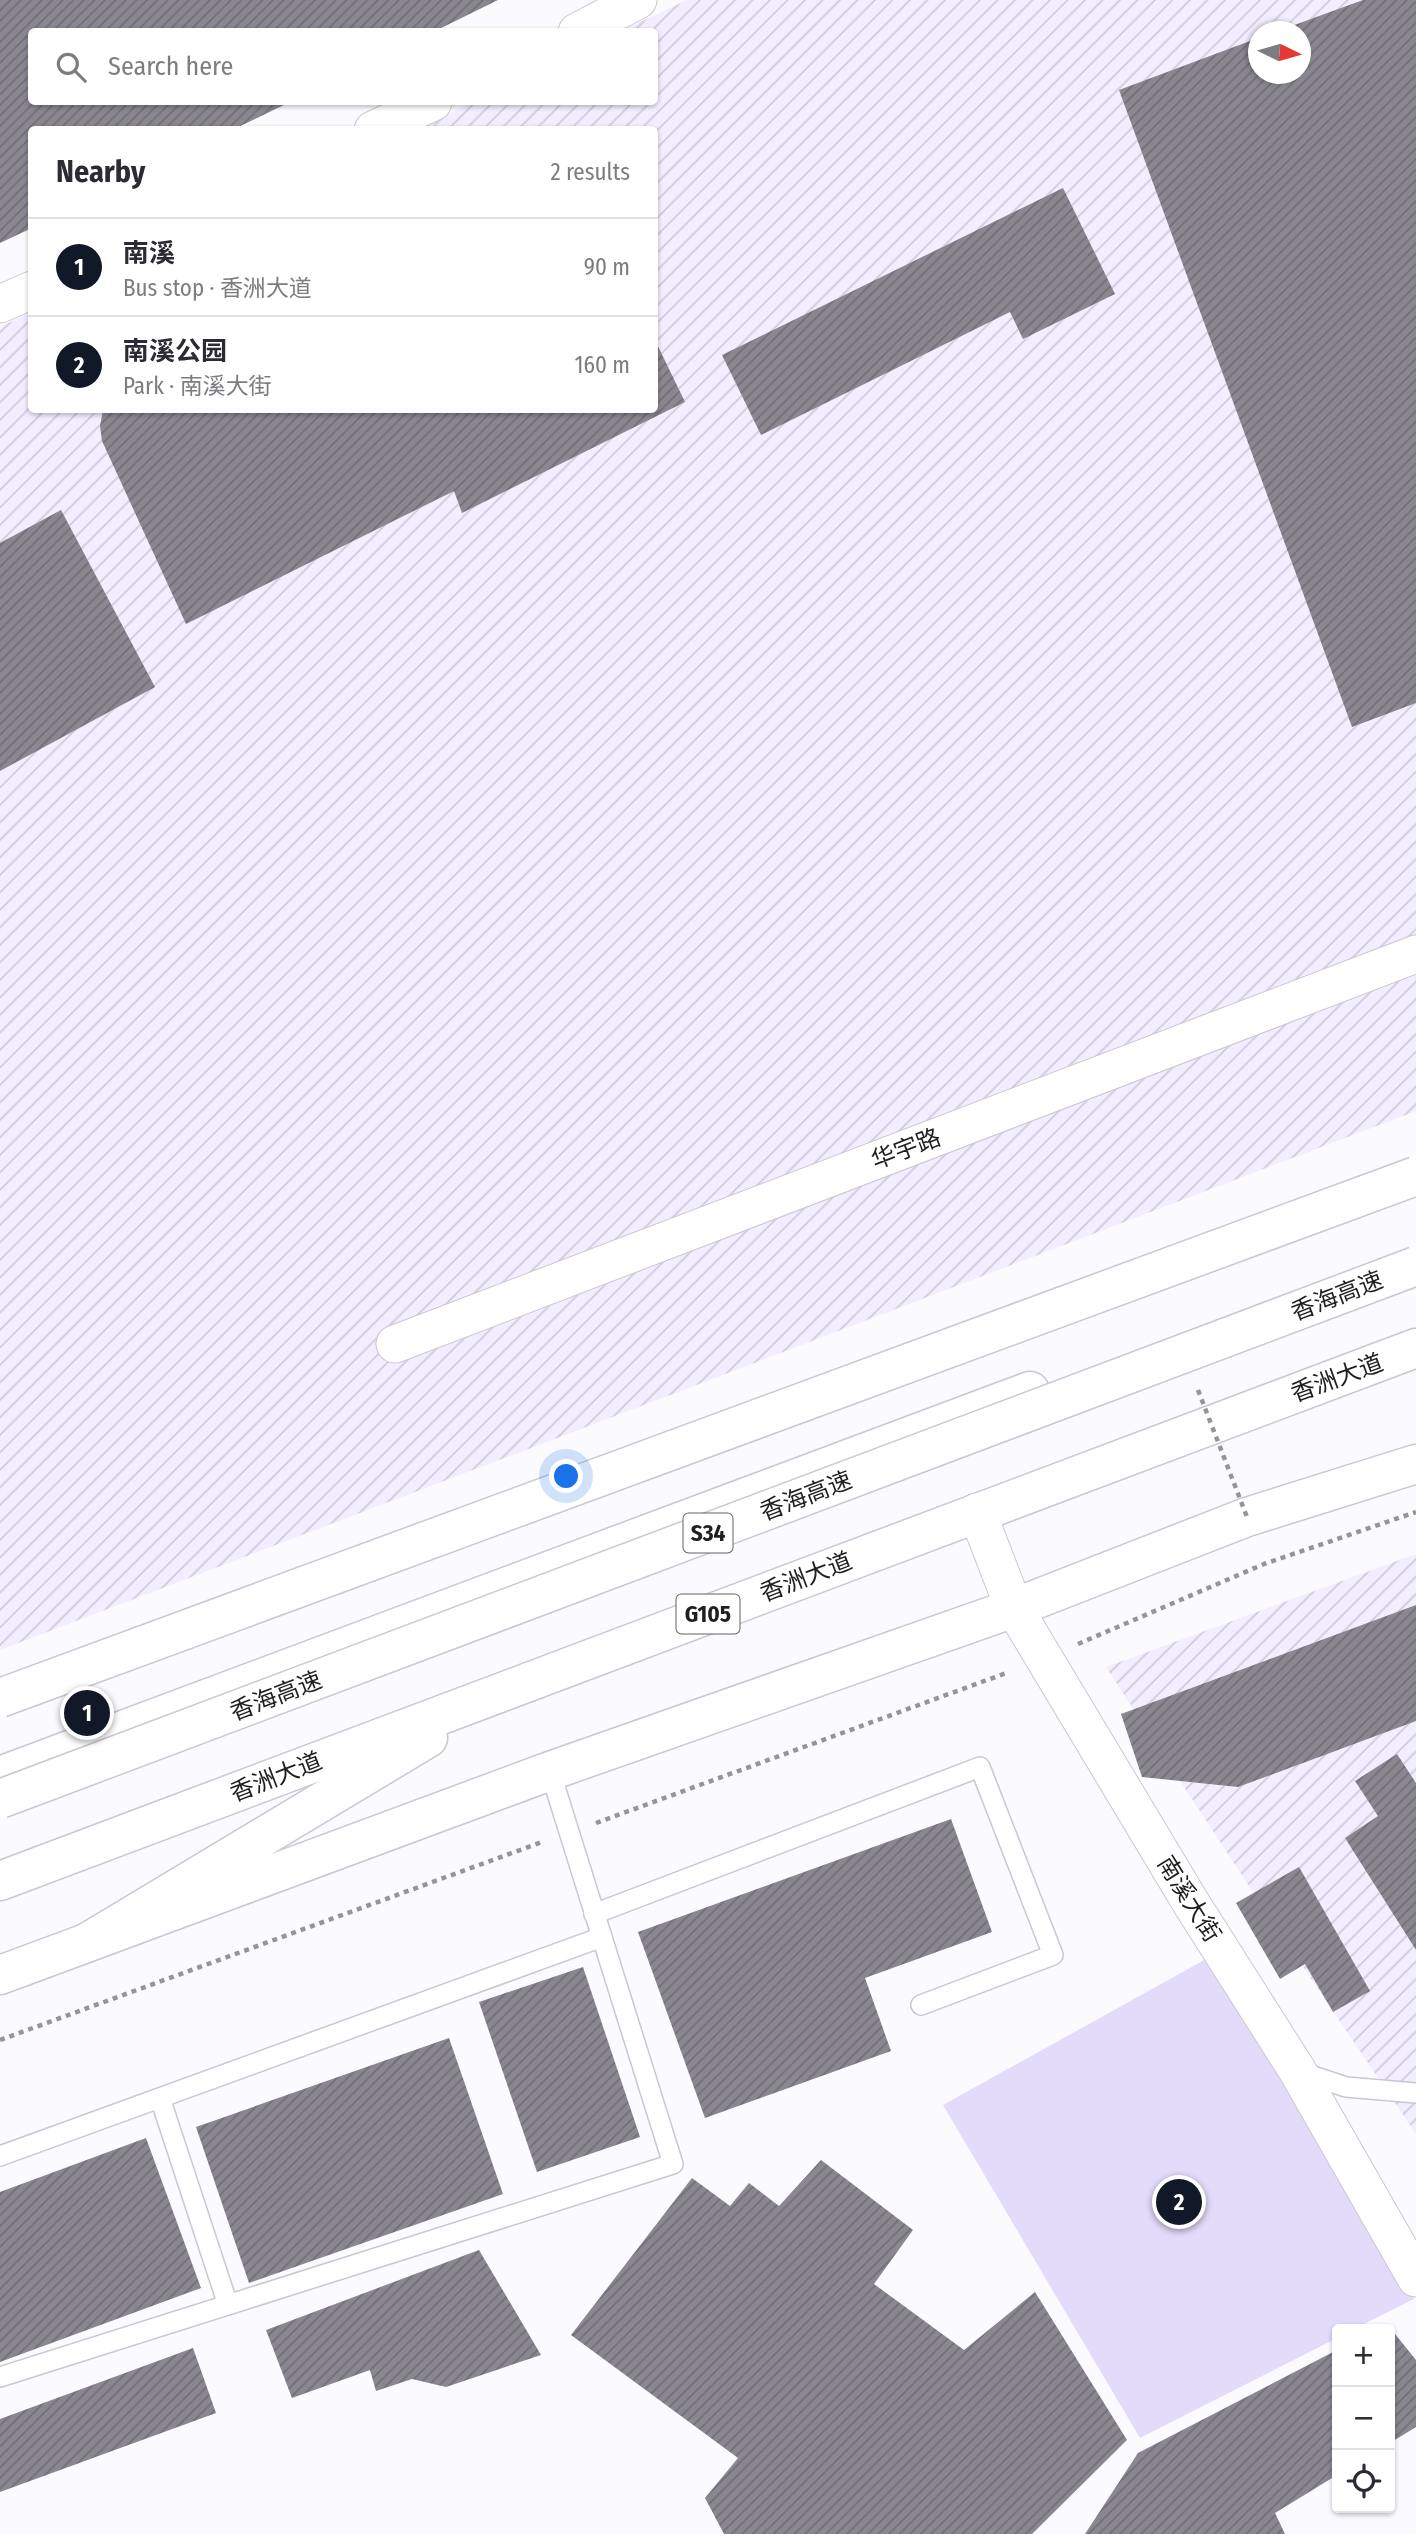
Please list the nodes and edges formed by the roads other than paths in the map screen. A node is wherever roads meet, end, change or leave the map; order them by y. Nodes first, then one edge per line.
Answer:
1 (638, 0) edge
2 (585, 28) edge
3 (427, 105) edge
4 (382, 126) edge
5 (28, 292) edge
6 (0, 304) edge
7 (1416, 954) edge
8 (1416, 1176) edge
9 (1416, 1247) edge
10 (1416, 1266) edge
11 (396, 1343) dead end
12 (1416, 1348) edge
13 (1416, 1464) edge
14 (977, 1512) junction
15 (1014, 1608) junction
16 (512, 1688) junction
17 (0, 1699) edge
18 (550, 1771) junction
19 (0, 1776) edge
20 (0, 1799) edge
21 (0, 1881) edge
22 (594, 1914) junction
23 (602, 1937) junction
24 (88, 1942) junction
25 (0, 1975) edge
26 (921, 2005) dead end
27 (1297, 2070) junction
28 (1416, 2093) edge
29 (160, 2098) junction
30 (0, 2156) edge
31 (1416, 2278) edge
32 (228, 2305) junction
33 (0, 2377) edge

1 - 2 street
3 - 4 street
5 - 6 street
7 - 11 street, 华宇路
8 - 17 main road, bridge
9 - 19 main road
10 - 20 main road, 香海高速 / S34, bridge
12 - 14 main road, 香洲大道 / G105
13 - 15 main road
14 - 15 street, 南溪大街
14 - 16 main road, 香洲大道 / G105
15 - 18 main road
15 - 27 street, 南溪大街
16 - 21 main road, 香洲大道 / G105
16 - 24 main road
18 - 22 lane
18 - 24 main road
22 - 23 lane
22 - 26 lane
23 - 29 lane
23 - 32 lane
24 - 25 main road
27 - 28 lane
27 - 31 street, 南溪大街
29 - 30 lane
29 - 32 lane
32 - 33 lane

